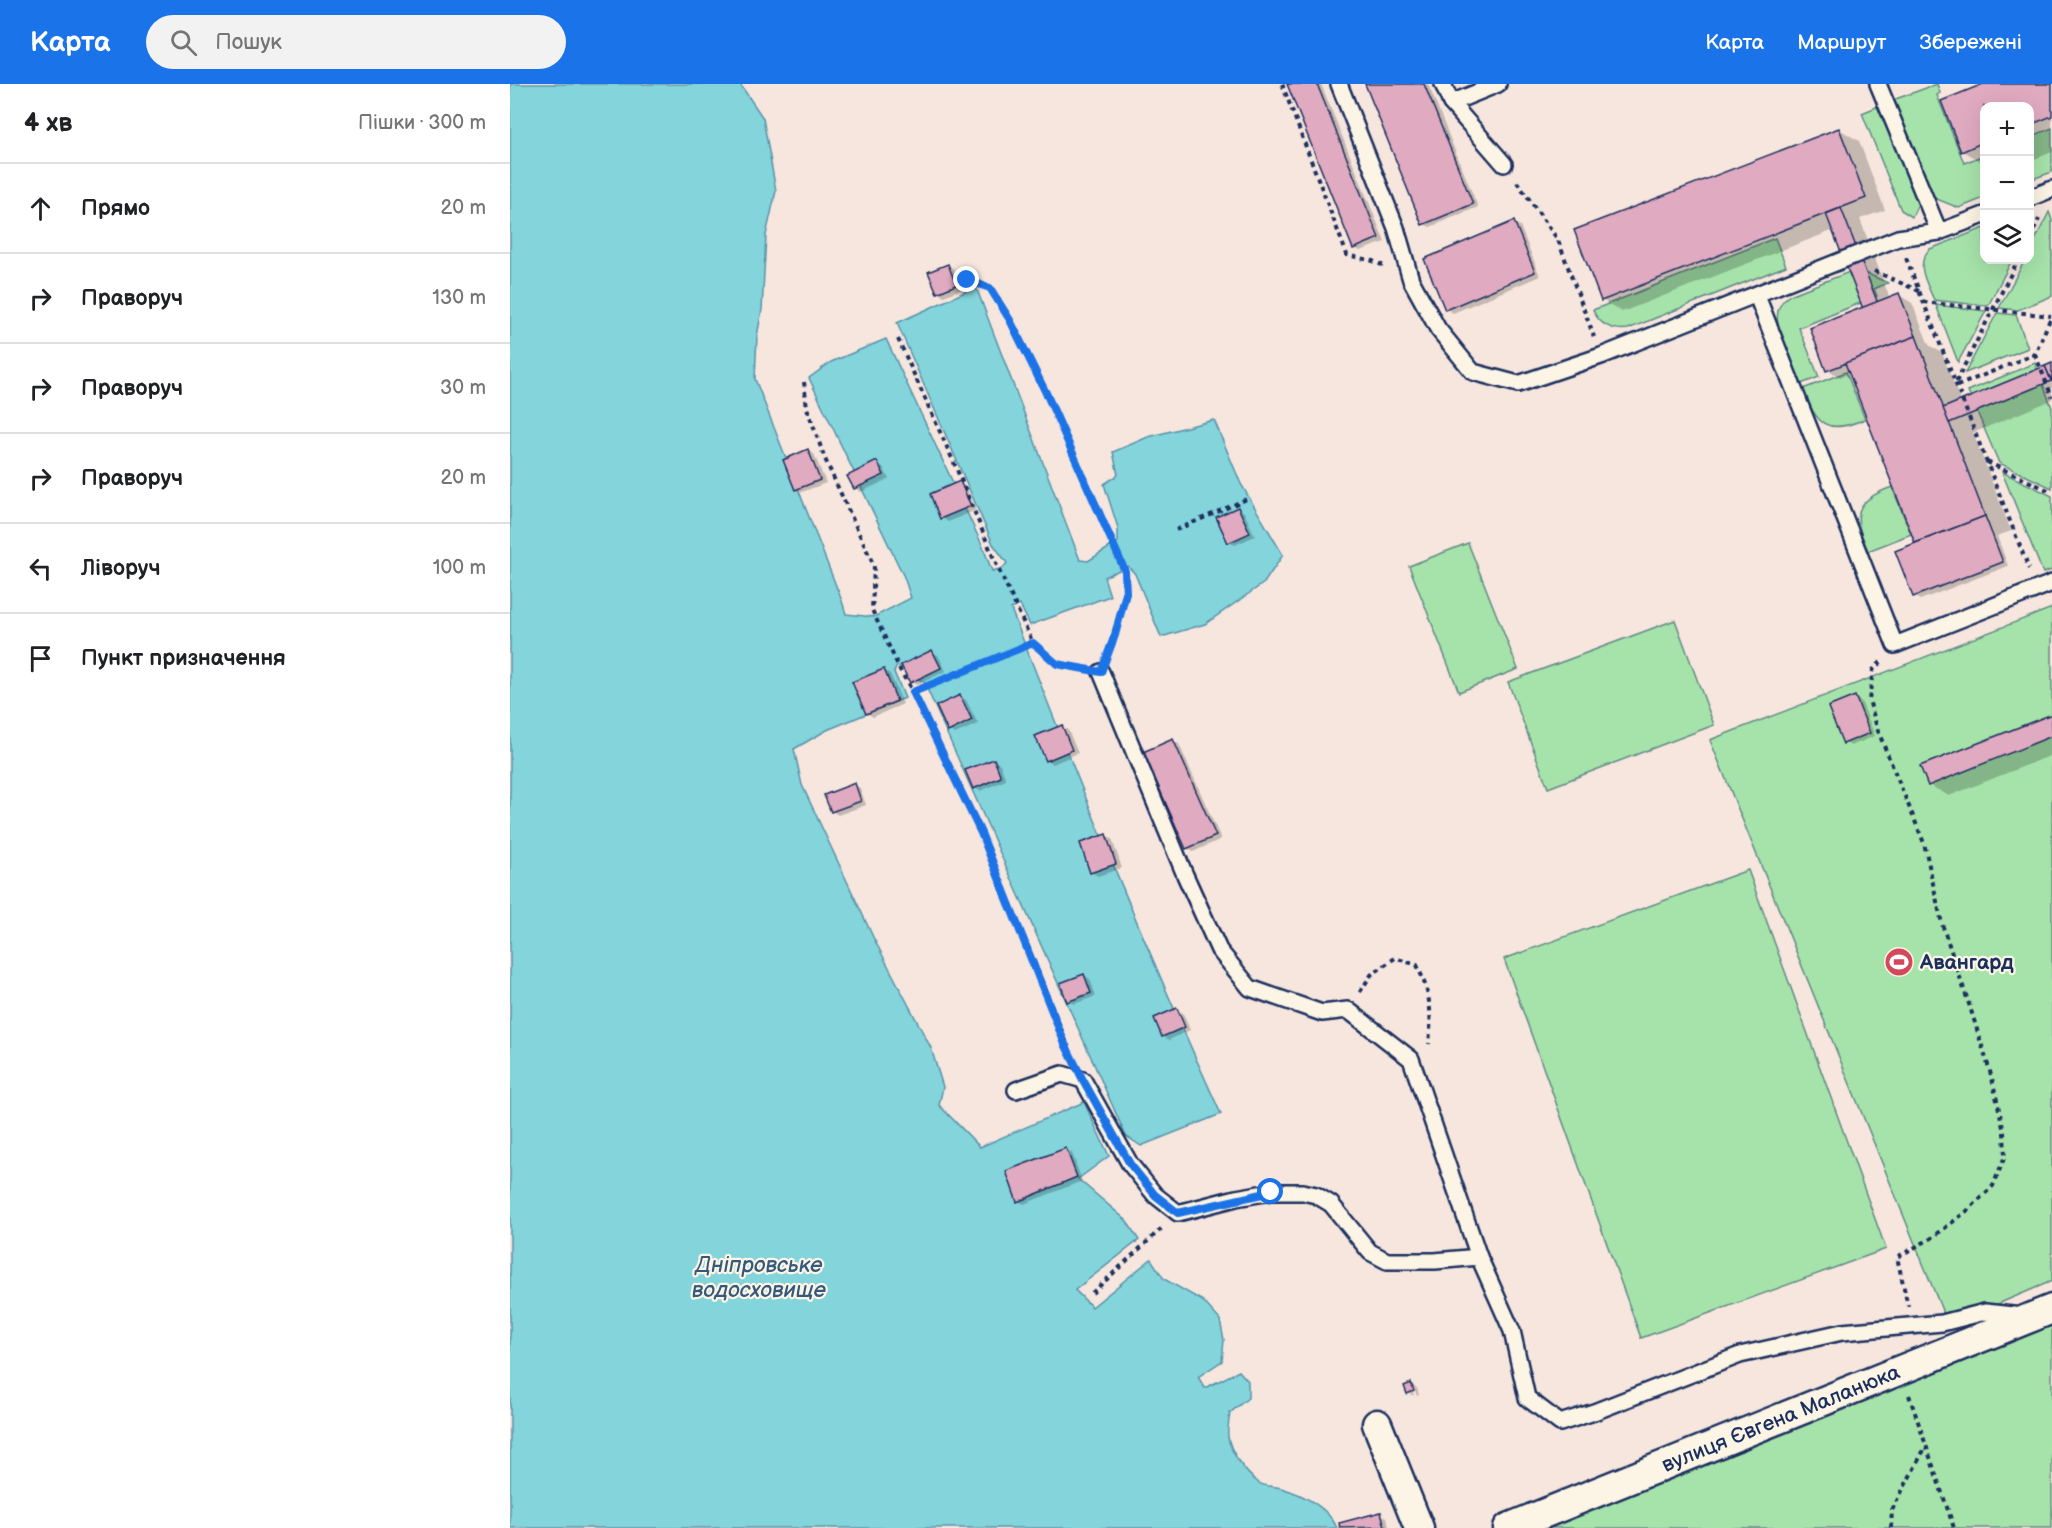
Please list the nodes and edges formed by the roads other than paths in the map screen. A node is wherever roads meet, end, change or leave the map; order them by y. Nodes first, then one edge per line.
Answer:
1 (1340, 84) edge
2 (1443, 84) edge
3 (1498, 84) edge
4 (1878, 84) edge
5 (1451, 103) junction
6 (1504, 164) road end
7 (2052, 189) edge
8 (2034, 196) edge
9 (1980, 217) edge
10 (1939, 232) junction
11 (1757, 296) junction
12 (2052, 583) edge
13 (1101, 672) road end
14 (1016, 1090) dead end
15 (1479, 1257) junction
16 (2041, 1313) edge
17 (1377, 1424) dead end
18 (1419, 1528) edge
19 (1508, 1528) edge

1 - 11 lane
2 - 5 lane
3 - 5 lane
4 - 10 lane
5 - 6 lane
7 - 8 lane
9 - 10 lane
10 - 11 lane
11 - 12 lane
13 - 15 lane
14 - 15 lane
15 - 16 lane
16 - 19 street, вулиця Євгена Маланюка
17 - 18 street

